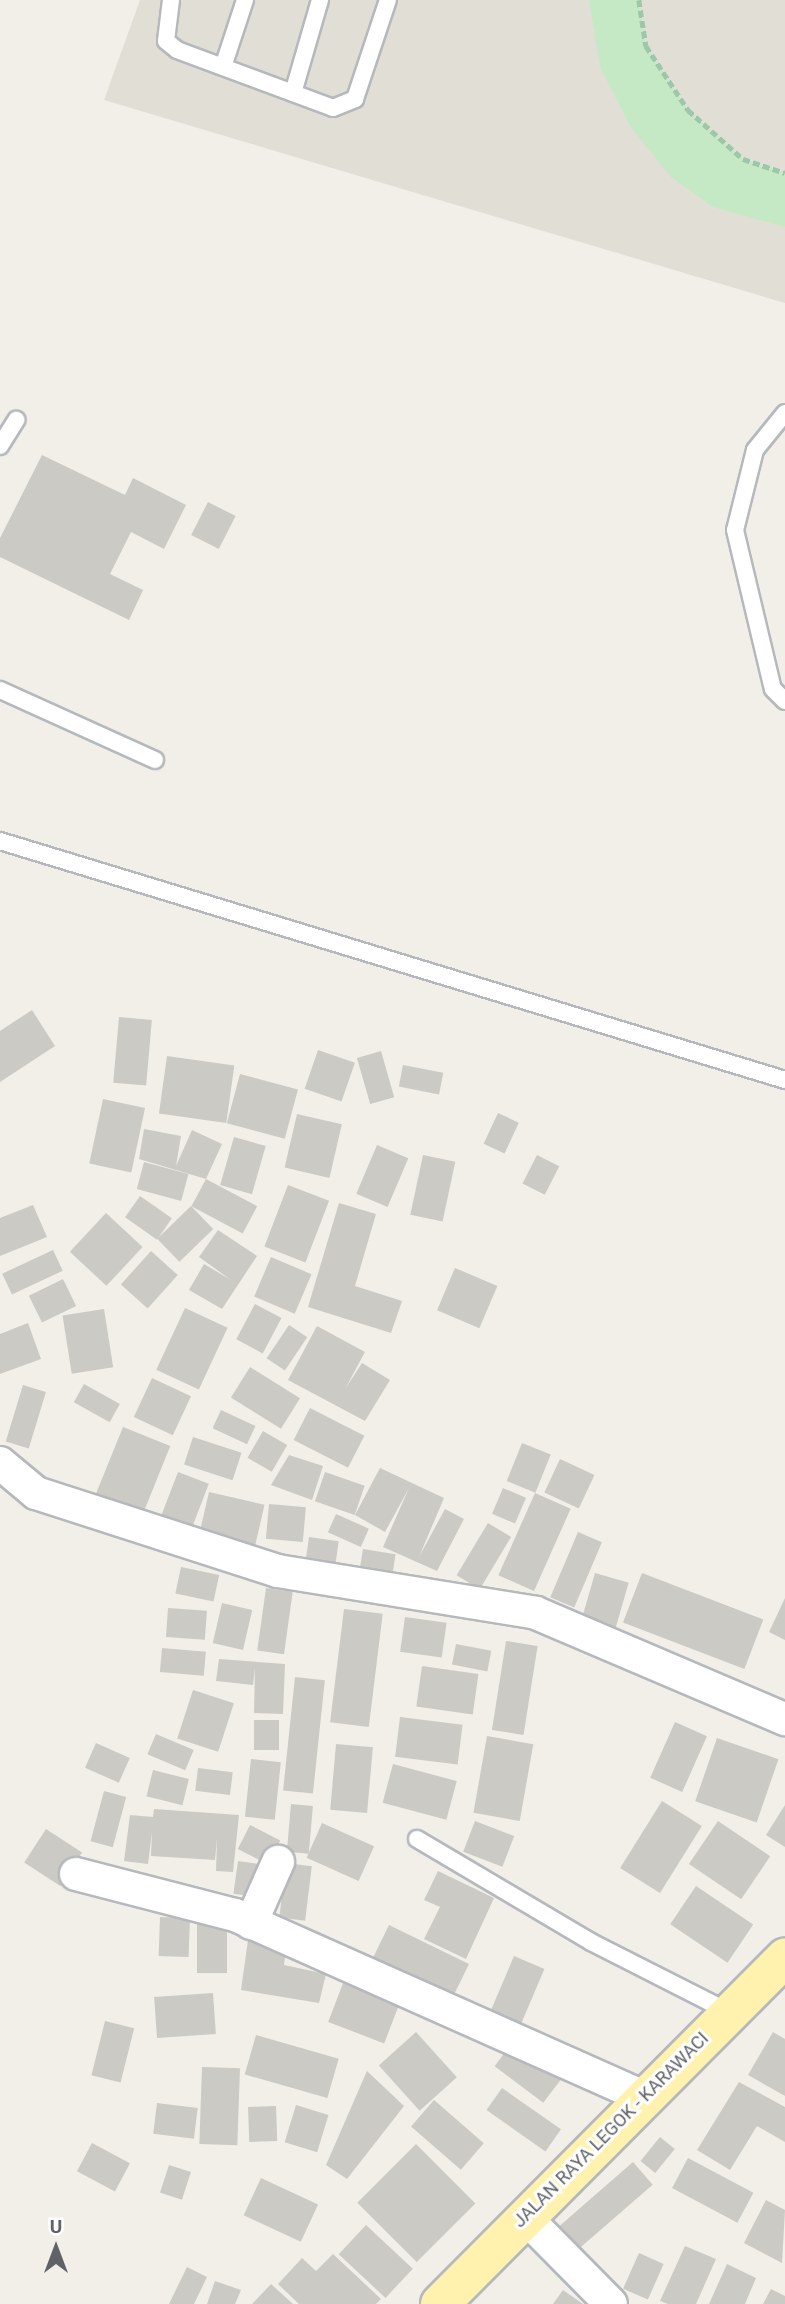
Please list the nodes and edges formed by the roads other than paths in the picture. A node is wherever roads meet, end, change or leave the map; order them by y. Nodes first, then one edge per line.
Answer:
1 (171, 0) edge
2 (245, 0) edge
3 (320, 0) edge
4 (388, 0) edge
5 (223, 67) junction
6 (293, 93) junction
7 (785, 414) edge
8 (16, 420) dead end
9 (0, 446) edge
10 (0, 690) edge
11 (785, 701) edge
12 (155, 760) dead end
13 (0, 841) edge
14 (785, 1080) edge
15 (0, 1463) edge
16 (785, 1718) edge
17 (417, 1839) dead end
18 (278, 1862) dead end
19 (76, 1874) dead end
20 (251, 1923) junction
21 (785, 1958) edge
22 (729, 2012) junction
23 (641, 2096) junction
24 (525, 2217) junction
25 (440, 2304) edge
26 (611, 2304) edge

1 - 5 lane
2 - 5 lane
3 - 6 lane
4 - 6 lane
5 - 6 lane
7 - 11 lane
8 - 9 lane
10 - 12 lane
13 - 14 lane
15 - 16 street
17 - 22 lane
18 - 20 street
19 - 20 street
20 - 23 street
21 - 22 main road, JALAN RAYA LEGOK - KARAWACI
22 - 23 main road, JALAN RAYA LEGOK - KARAWACI
23 - 24 main road, JALAN RAYA LEGOK - KARAWACI
24 - 25 main road, JALAN RAYA LEGOK - KARAWACI
24 - 26 street

